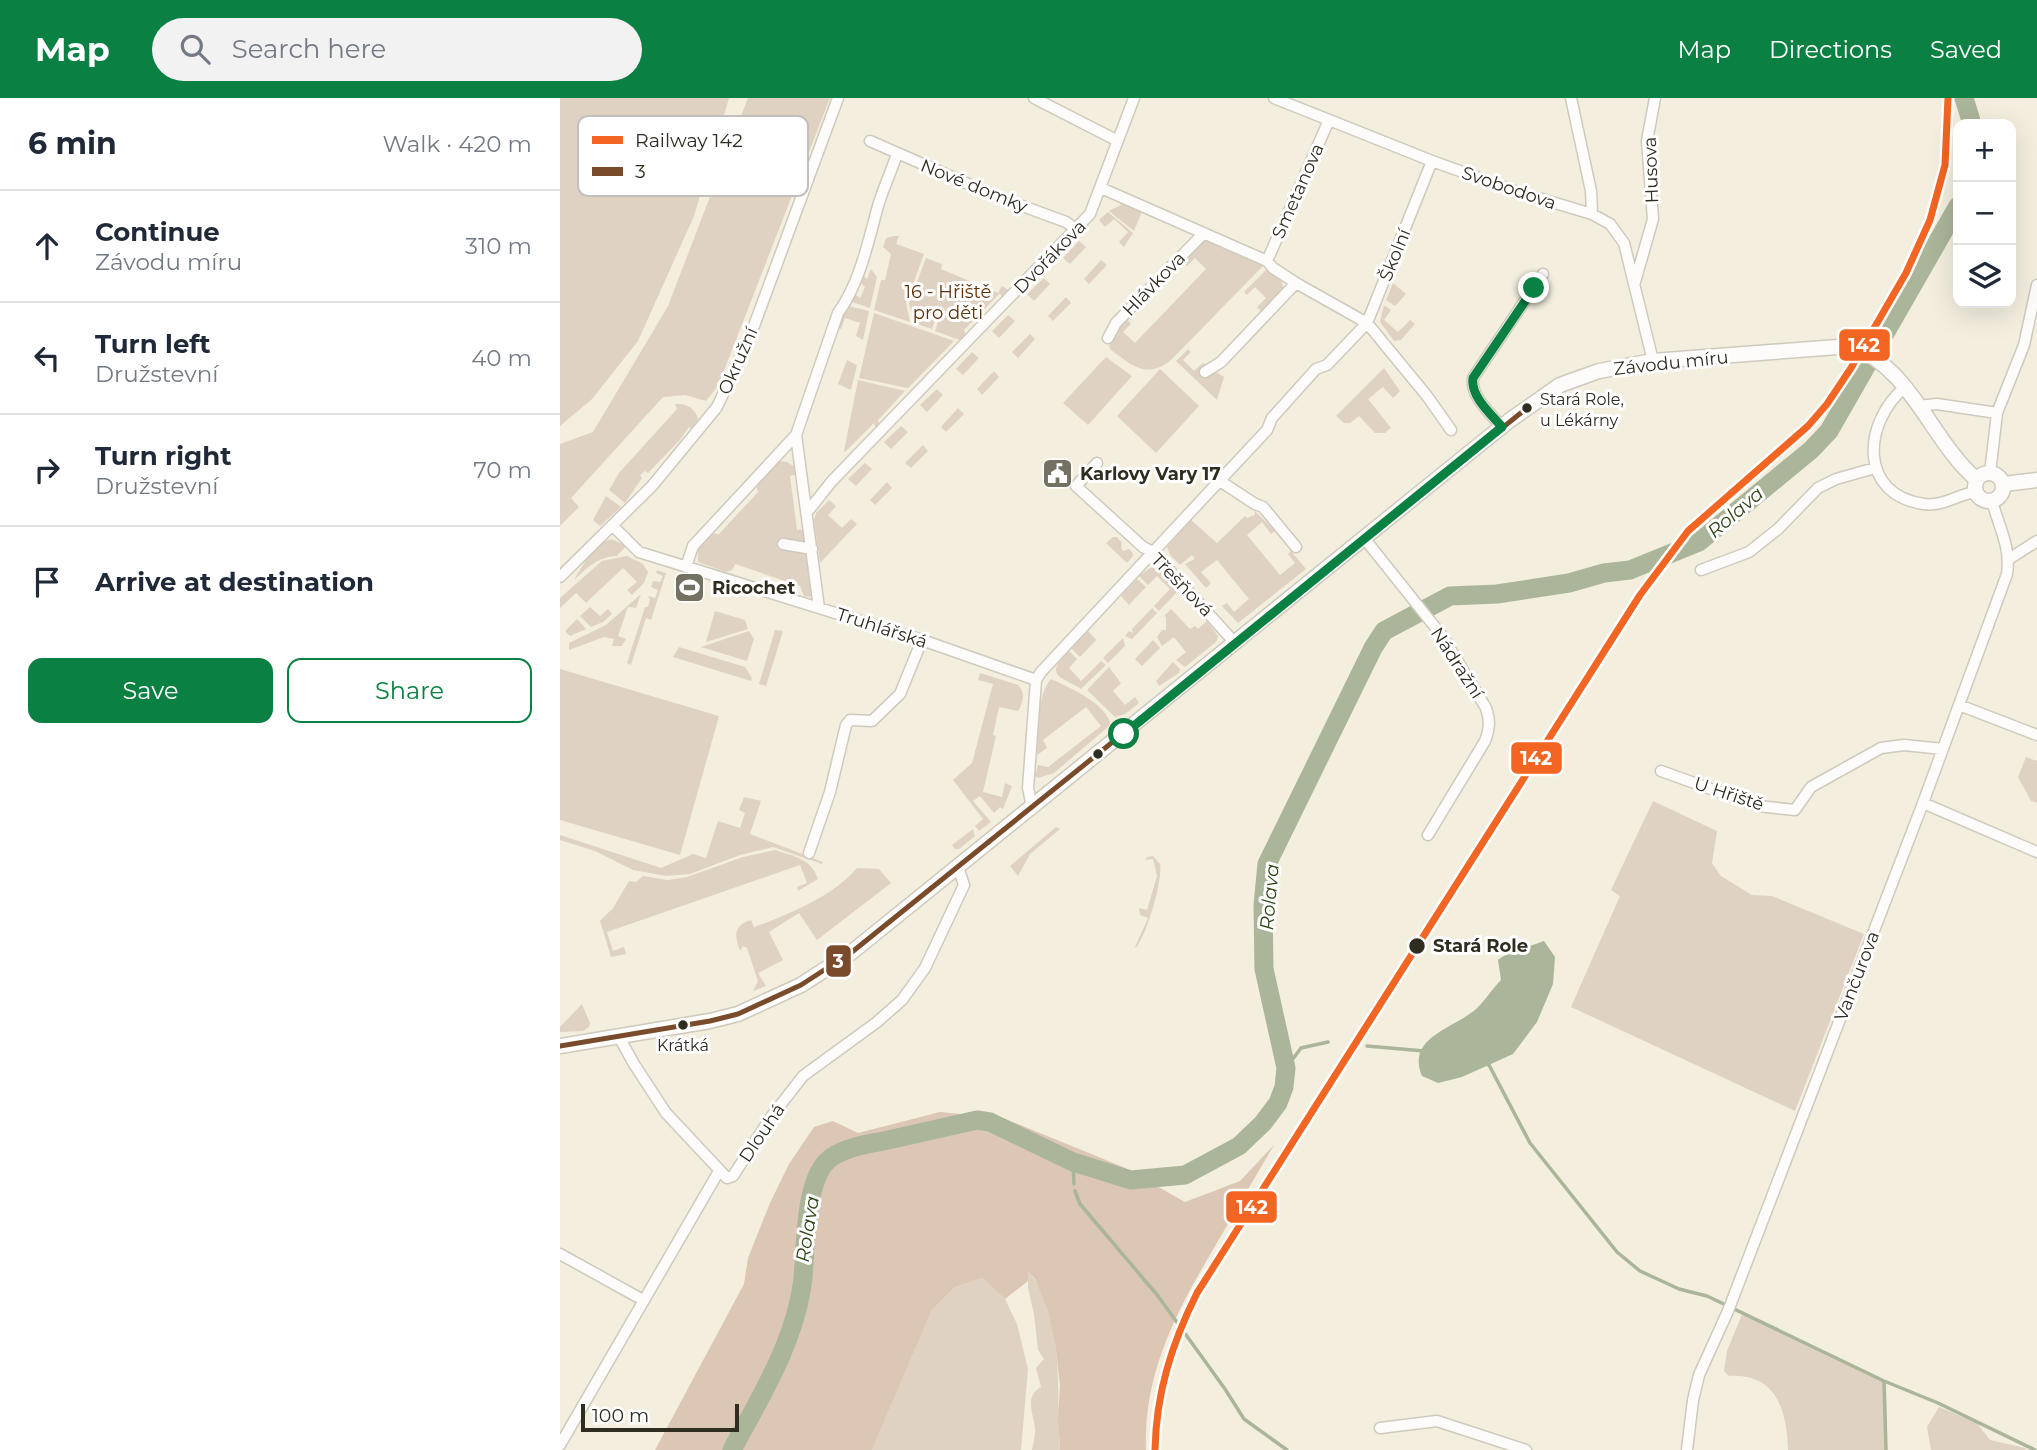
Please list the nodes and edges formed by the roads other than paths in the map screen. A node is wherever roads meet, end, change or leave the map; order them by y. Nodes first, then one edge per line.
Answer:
1 (838, 98) edge
2 (1034, 98) edge
3 (1134, 98) edge
4 (1274, 98) edge
5 (1571, 98) edge
6 (1655, 98) edge
7 (1329, 120) junction
8 (870, 141) dead end
9 (1118, 141) junction
10 (897, 154) junction
11 (1433, 162) junction
12 (808, 179) edge
13 (1101, 188) junction
14 (802, 196) edge
15 (1592, 214) junction
16 (1076, 230) junction
17 (1204, 233) junction
18 (1268, 261) junction
19 (1544, 274) dead end
20 (1635, 282) junction
21 (1296, 283) junction
22 (2037, 285) edge
23 (1367, 323) junction
24 (1108, 338) dead end
25 (1653, 361) junction
26 (1205, 372) dead end
27 (1905, 388) junction
28 (1918, 406) junction
29 (1997, 413) junction
30 (1502, 427) junction
31 (1451, 430) dead end
32 (796, 435) junction
33 (776, 456) junction
34 (799, 462) junction
35 (1097, 463) dead end
36 (1875, 468) junction
37 (2037, 480) edge
38 (1220, 481) junction
39 (1981, 482) junction
40 (2004, 484) junction
41 (1992, 501) junction
42 (808, 510) junction
43 (613, 526) junction
44 (1364, 538) junction
45 (2037, 541) edge
46 (783, 544) dead end
47 (1296, 547) dead end
48 (812, 549) junction
49 (1153, 552) junction
50 (2009, 559) junction
51 (686, 566) junction
52 (1701, 570) dead end
53 (560, 577) edge
54 (819, 608) junction
55 (922, 640) junction
56 (1235, 643) junction
57 (1036, 680) junction
58 (1959, 705) junction
59 (2037, 736) edge
60 (1943, 749) junction
61 (1661, 771) dead end
62 (1923, 803) junction
63 (1032, 807) junction
64 (1428, 835) dead end
65 (2037, 852) edge
66 (809, 853) dead end
67 (958, 867) junction
68 (619, 1037) junction
69 (560, 1046) edge
70 (719, 1171) junction
71 (560, 1254) edge
72 (643, 1300) junction
73 (1380, 1428) dead end
74 (561, 1441) edge
75 (1526, 1450) edge
76 (1688, 1450) edge

1 - 12 street, Okružní
2 - 9 street
3 - 9 street, Dvořákova
4 - 7 street, Svobodova
5 - 15 street
6 - 20 street, Husova
7 - 11 street, Svobodova
7 - 18 street, Smetanova
8 - 10 street, Nové domky
9 - 13 street, Dvořákova
10 - 16 street, Nové domky
10 - 32 street
11 - 15 street, Svobodova
11 - 23 street, Školní
13 - 16 street, Dvořákova
13 - 17 street, Hlávkova
14 - 43 street, Okružní
15 - 20 street, Svobodova
16 - 42 street, Dvořákova
17 - 18 street, Hlávkova
17 - 24 street, Hlávkova
18 - 21 street, Hlávkova
19 - 30 street
20 - 25 street, Svobodova
21 - 23 street, Hlávkova
21 - 26 street
22 - 29 street
23 - 31 street, Hlávkova
23 - 38 street, Školní
25 - 27 main road, Závodu míru
25 - 30 main road, Závodu míru
27 - 28 main road, Závodu míru
27 - 36 street
28 - 29 street
28 - 39 main road, Závodu míru
29 - 39 street
30 - 44 main road, Závodu míru
32 - 33 street
32 - 34 street
33 - 34 street
33 - 51 street
34 - 42 street
35 - 49 street, Třešňová
36 - 39 street
36 - 52 street
37 - 40 main road
38 - 47 street
38 - 49 street, Školní
39 - 40 main road, Závodu míru
39 - 41 main road, Závodu míru
40 - 41 main road
41 - 50 street, Vančurova
42 - 48 street
43 - 51 street, Truhlářská
43 - 53 street, Okružní
44 - 56 main road, Závodu míru
44 - 64 street, Nádražní
45 - 50 street
46 - 48 street
48 - 54 street
49 - 56 street, Třešňová
49 - 57 street, Školní
50 - 58 street, Vančurova
51 - 54 street, Truhlářská
54 - 55 street, Truhlářská
55 - 57 street, Truhlářská
55 - 66 street
56 - 63 main road, Závodu míru
57 - 63 street
58 - 59 street
58 - 60 street, Vančurova
60 - 61 street, U Hřiště
60 - 62 street, Vančurova
62 - 65 street
62 - 76 street, Vančurova
63 - 67 main road, Závodu míru
67 - 68 main road, Závodu míru
67 - 70 street, Dlouhá
68 - 69 main road, Závodu míru
68 - 70 street
70 - 72 street, Dlouhá
71 - 72 street
72 - 74 street, Dlouhá
73 - 75 street

